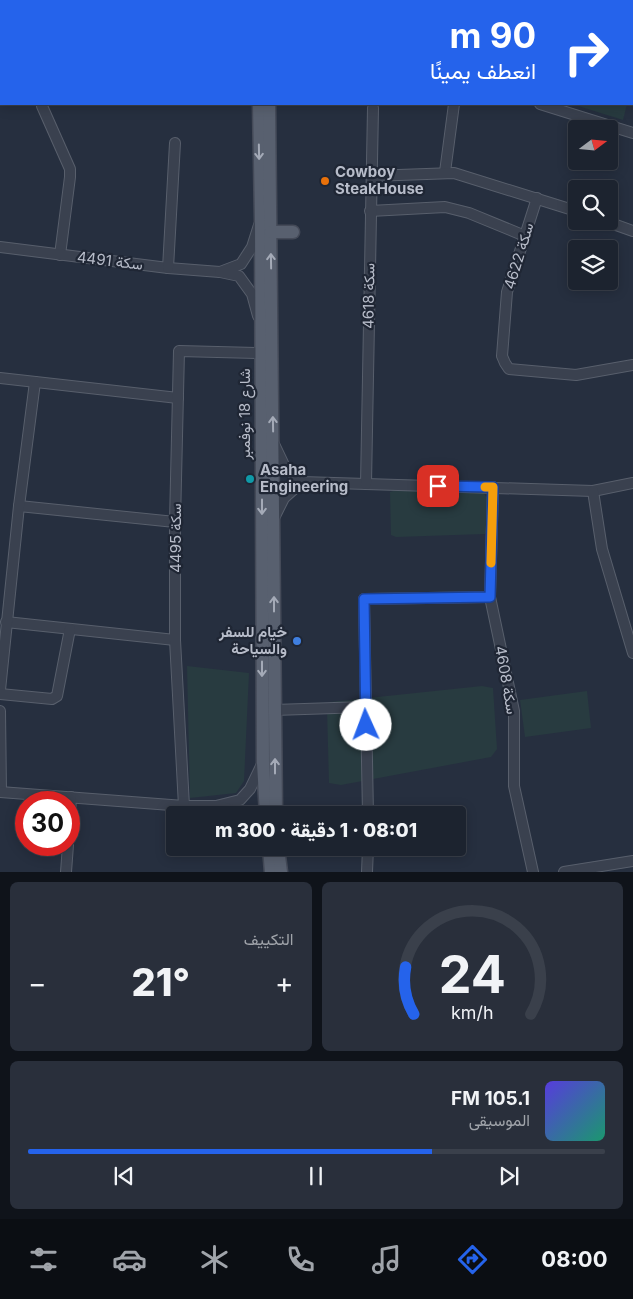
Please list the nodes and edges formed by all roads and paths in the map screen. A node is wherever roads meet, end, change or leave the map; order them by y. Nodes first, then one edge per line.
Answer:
1 (259, 105) edge
2 (270, 105) edge
3 (454, 105) edge
4 (543, 105) edge
5 (42, 106) dead end
6 (373, 108) dead end
7 (633, 132) edge
8 (175, 143) dead end
9 (446, 172) junction
10 (371, 176) junction
11 (537, 198) junction
12 (568, 208) edge
13 (370, 211) junction
14 (261, 219) junction
15 (618, 226) edge
16 (633, 231) edge
17 (271, 232) junction
18 (293, 232) dead end
19 (525, 236) junction
20 (0, 247) edge
21 (60, 255) junction
22 (168, 268) junction
23 (220, 272) junction
24 (261, 327) junction
25 (261, 353) junction
26 (633, 365) edge
27 (0, 378) edge
28 (35, 382) junction
29 (178, 398) junction
30 (273, 444) junction
31 (302, 482) junction
32 (366, 484) junction
33 (633, 484) edge
34 (493, 487) junction
35 (593, 490) junction
36 (19, 506) junction
37 (273, 520) junction
38 (175, 522) junction
39 (490, 597) junction
40 (633, 611) edge
41 (622, 614) junction
42 (6, 622) junction
43 (70, 629) junction
44 (175, 640) junction
45 (633, 653) edge
46 (0, 692) edge
47 (365, 707) junction
48 (274, 710) junction
49 (0, 711) edge
50 (263, 763) junction
51 (1, 792) edge
52 (15, 793) edge
53 (80, 798) edge
54 (184, 806) joint
55 (216, 806) edge
56 (265, 806) edge
57 (276, 806) edge
58 (368, 806) edge
59 (67, 856) edge
60 (271, 856) edge
61 (274, 856) edge
62 (368, 856) edge
63 (633, 861) edge
64 (66, 872) edge
65 (271, 872) edge
66 (281, 872) edge
67 (367, 872) edge
68 (533, 872) edge
69 (564, 872) edge

1 -> 14 main road, شارع 18 نوفمبر
2 - 17 main road, شارع 18 نوفمبر
3 - 9 street
4 - 7 street
5 - 21 street
6 - 10 street, سكة 4618
8 - 22 street
9 - 10 street
9 - 11 street
10 - 13 street, سكة 4618
11 - 12 street
11 - 19 street, سكة 4622
13 - 19 street
13 - 32 street, سكة 4618
14 - 23 street, سكة 4491
14 - 24 main road, شارع 18 نوفمبر
15 - 16 street
17 - 18 main road
30 -> 17 main road, شارع 18 نوفمبر
19 - 26 street, سكة 4622
20 - 21 street, سكة 4491
21 - 22 street, سكة 4491
22 - 23 street, سكة 4491
23 - 24 street, سكة 4491
24 - 25 main road, شارع 18 نوفمبر
25 - 29 street, سكة 4495
25 -> 50 main road, شارع 18 نوفمبر
27 - 28 street
28 - 29 street
28 - 36 street
29 - 38 street, سكة 4495
30 - 31 street
30 - 37 main road, شارع 18 نوفمبر
31 - 32 street
31 - 37 street
32 - 34 street
33 - 35 street
34 - 35 street
34 - 39 street, سكة 4608
35 - 41 street
36 - 38 street
36 - 42 street
48 -> 37 main road, شارع 18 نوفمبر
38 - 44 street, سكة 4495
39 - 47 street
39 - 68 street, سكة 4608
40 - 41 street
41 - 45 street
42 - 43 street
42 - 46 street
43 - 44 street
43 - 46 street
44 - 54 street, سكة 4495
47 - 48 street
47 - 58 street
57 -> 48 main road, شارع 18 نوفمبر
49 - 51 street
50 - 55 street
50 - 56 main road, شارع 18 نوفمبر
51 - 52 street
53 - 54 street
59 - 64 street
60 - 65 main road
61 - 66 main road
62 - 67 street
63 - 69 street

